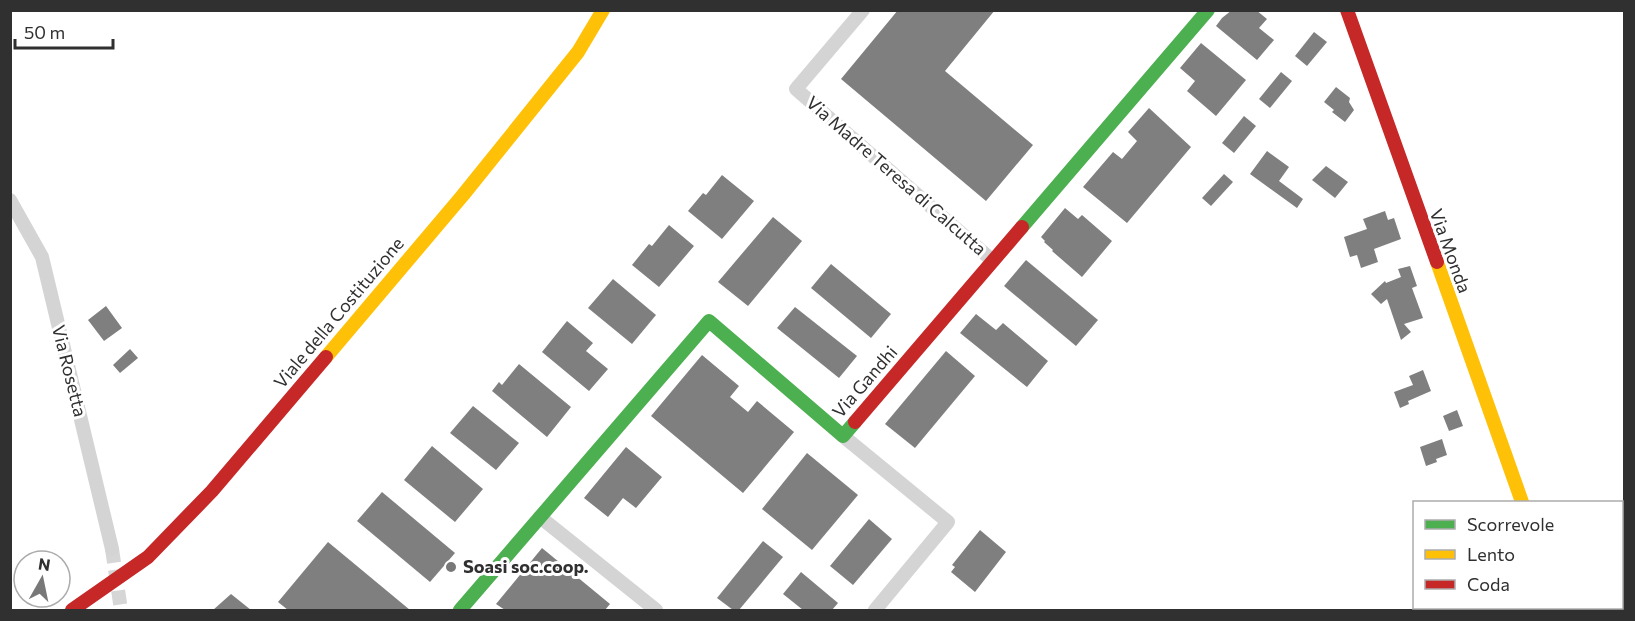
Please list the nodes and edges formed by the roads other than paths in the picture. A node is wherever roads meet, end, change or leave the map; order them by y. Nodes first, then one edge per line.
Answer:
1 (603, 10) edge
2 (863, 10) edge
3 (1208, 10) edge
4 (1347, 10) edge
5 (10, 200) edge
6 (993, 261) junction
7 (843, 436) junction
8 (1522, 501) edge
9 (540, 517) junction
10 (112, 549) tunnel mouth
11 (72, 610) edge
12 (460, 610) edge
13 (656, 610) edge
14 (875, 610) edge

1 - 11 main road, Viale della Costituzione
2 - 6 street, Via Madre Teresa di Calcutta
3 - 6 main road, Via Gandhi
4 - 8 main road, Via Monda
5 - 10 street, Via Rosetta
6 - 7 main road, Via Gandhi
7 - 9 main road, Via Gandhi
7 - 14 street
9 - 12 main road, Via Gandhi
9 - 13 street

